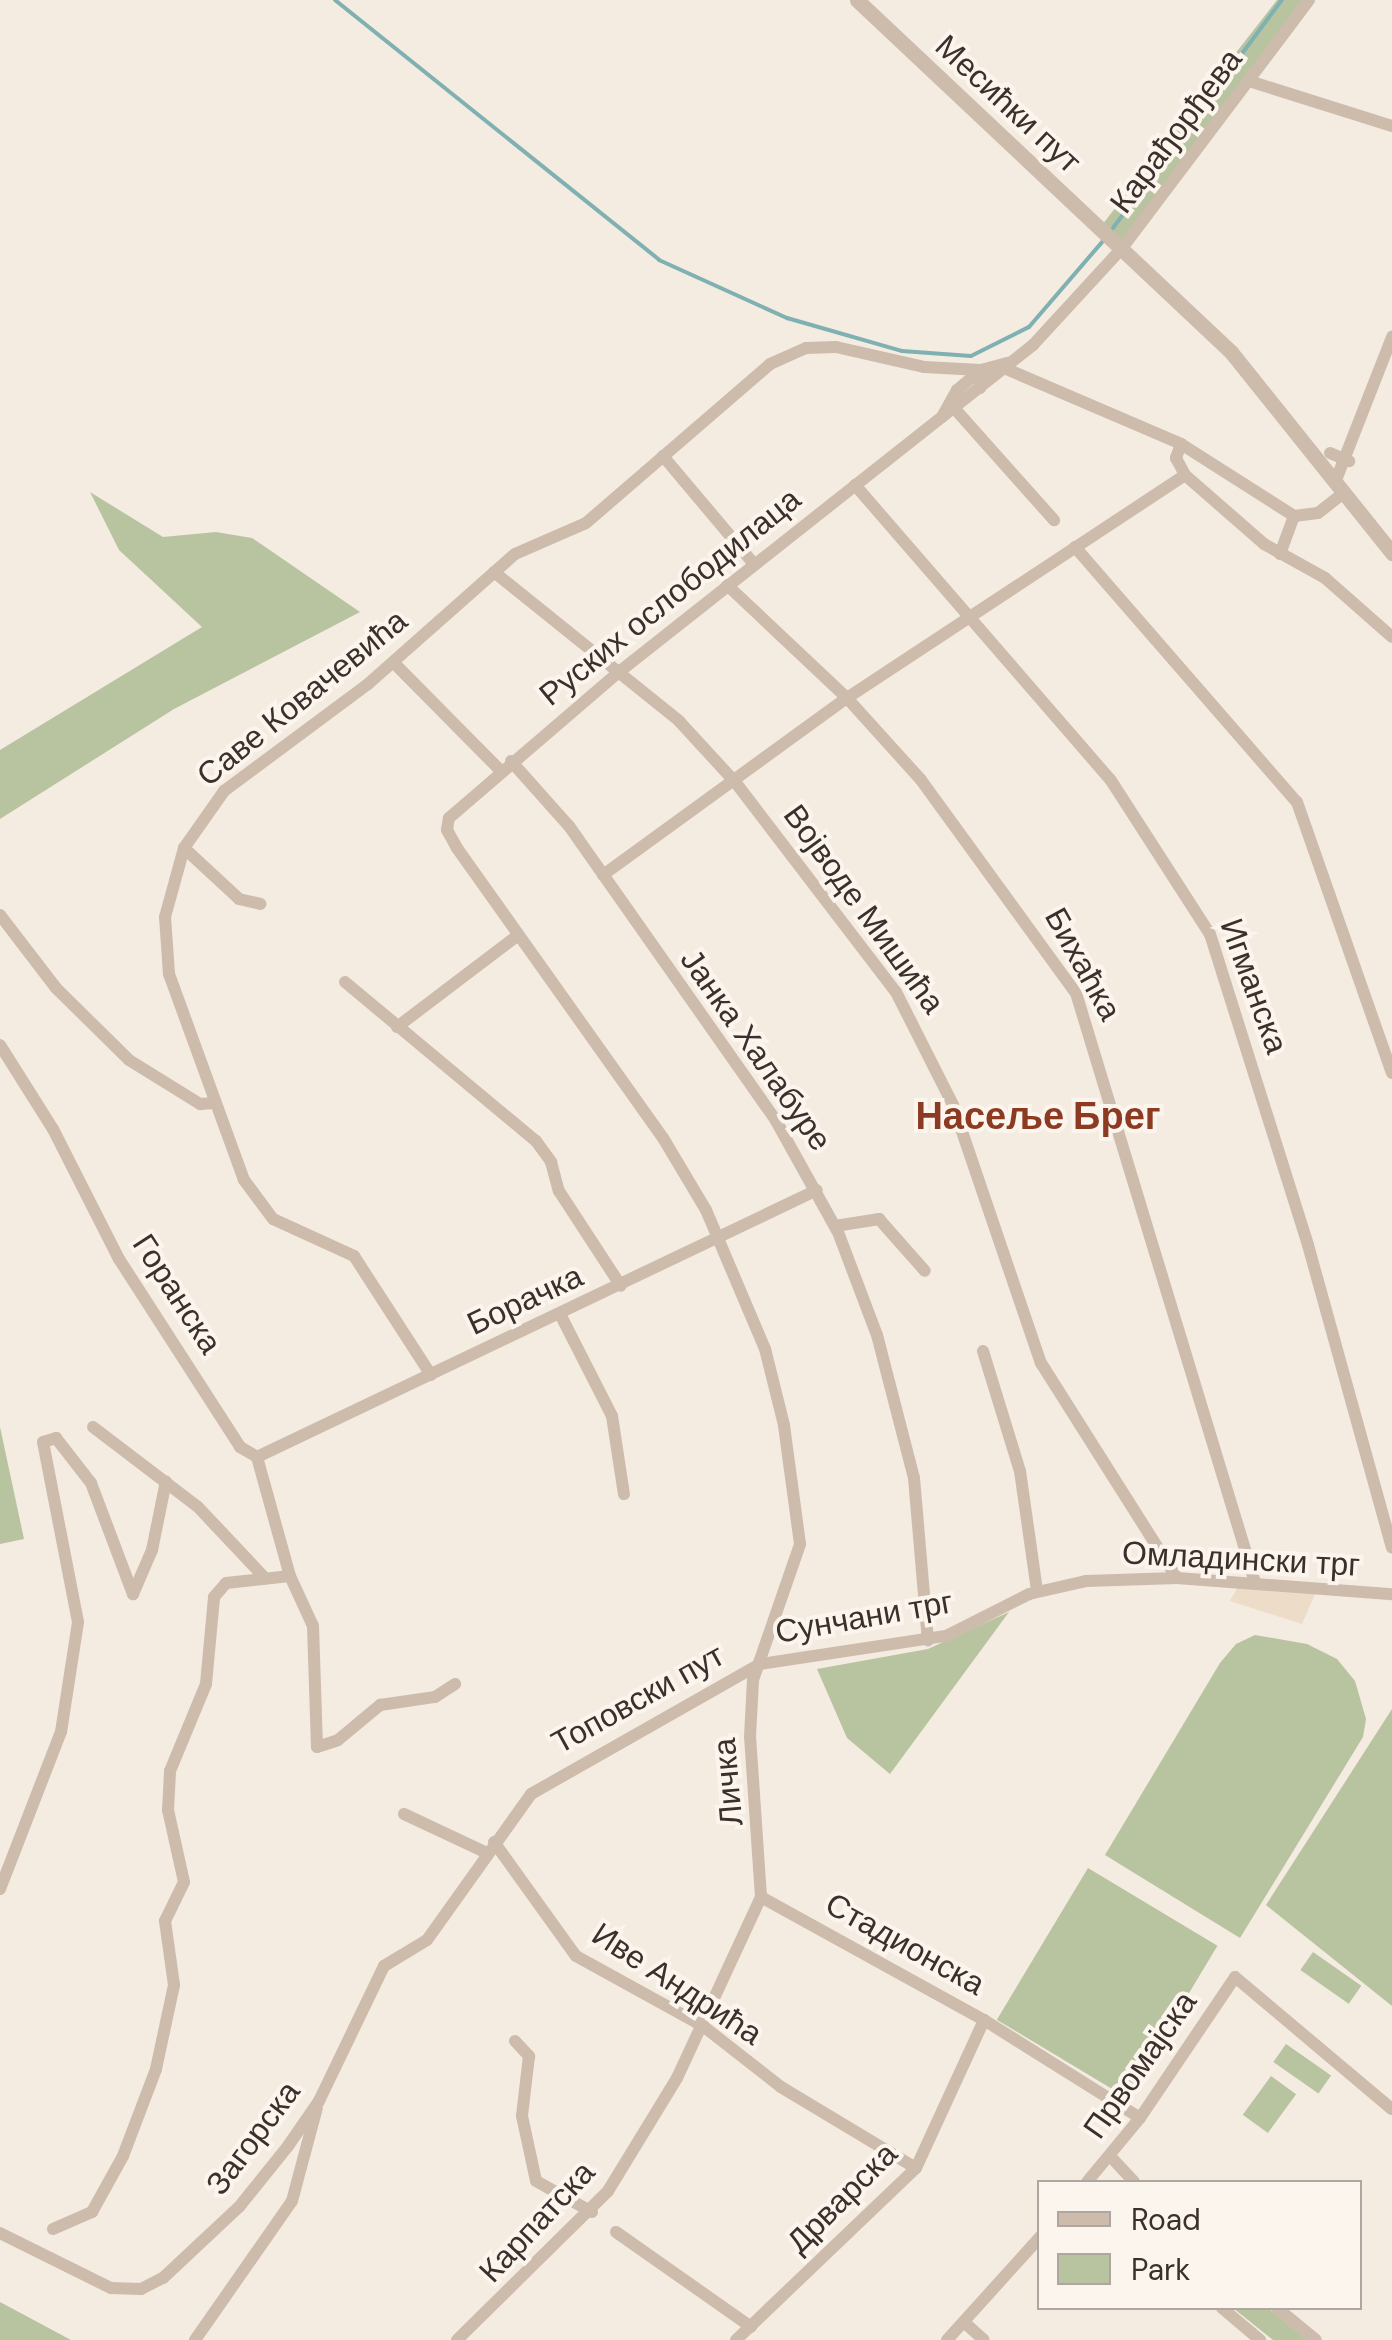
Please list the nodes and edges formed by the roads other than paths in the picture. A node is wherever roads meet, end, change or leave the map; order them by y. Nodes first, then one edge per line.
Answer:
1 (857, 0) edge
2 (1309, 0) edge
3 (1249, 81) junction
4 (1392, 126) edge
5 (1122, 248) junction
6 (1392, 338) edge
7 (1007, 366) junction
8 (949, 370) junction
9 (982, 370) junction
10 (980, 388) junction
11 (958, 390) junction
12 (955, 409) junction
13 (942, 419) junction
14 (1181, 444) junction
15 (1330, 454) dead end
16 (664, 456) junction
17 (1349, 461) junction
18 (1185, 475) junction
19 (855, 485) junction
20 (1340, 486) junction
21 (1294, 516) junction
22 (1054, 520) dead end
23 (1283, 545) junction
24 (1075, 548) junction
25 (1392, 553) edge
26 (753, 564) junction
27 (494, 572) junction
28 (727, 585) junction
29 (970, 617) junction
30 (1392, 637) edge
31 (394, 663) junction
32 (620, 672) junction
33 (847, 698) junction
34 (506, 766) junction
35 (736, 783) junction
36 (447, 830) joint
37 (184, 848) junction
38 (603, 875) junction
39 (260, 904) dead end
40 (0, 915) edge
41 (518, 935) junction
42 (345, 982) dead end
43 (397, 1028) junction
44 (0, 1045) edge
45 (1392, 1073) edge
46 (214, 1103) junction
47 (817, 1190) junction
48 (835, 1226) junction
49 (719, 1240) junction
50 (925, 1270) dead end
51 (621, 1286) junction
52 (560, 1314) junction
53 (983, 1351) dead end
54 (431, 1375) junction
55 (93, 1427) dead end
56 (256, 1458) junction
57 (166, 1481) junction
58 (624, 1494) dead end
59 (1392, 1548) edge
60 (290, 1576) junction
61 (265, 1578) junction
62 (1177, 1578) junction
63 (1255, 1582) junction
64 (1033, 1592) junction
65 (1392, 1594) edge
66 (928, 1640) junction
67 (760, 1664) junction
68 (455, 1684) dead end
69 (543, 1784) joint
70 (404, 1814) dead end
71 (490, 1847) junction
72 (0, 1888) edge
73 (761, 1897) junction
74 (984, 2020) junction
75 (702, 2026) junction
76 (515, 2041) dead end
77 (319, 2101) junction
78 (1392, 2109) edge
79 (1140, 2118) junction
80 (1110, 2156) junction
81 (916, 2168) junction
82 (1089, 2180) edge
83 (1132, 2180) edge
84 (592, 2212) junction
85 (53, 2229) dead end
86 (616, 2232) dead end
87 (0, 2233) edge
88 (1037, 2240) edge
89 (1224, 2310) edge
90 (1279, 2310) edge
91 (965, 2323) junction
92 (751, 2328) junction
93 (195, 2340) edge
94 (458, 2340) edge
95 (736, 2340) edge
96 (947, 2340) edge
97 (984, 2340) edge
98 (1260, 2340) edge
99 (1316, 2340) edge

1 - 5 street, Месићки пут
2 - 3 street, Карађорђева
3 - 4 street
3 - 5 street, Карађорђева
5 - 7 street, Руских ослободилаца
5 - 20 street, Месићки пут
6 - 17 street
7 - 9 street, Руских ослободилаца
7 - 10 street, Руских ослободилаца
7 - 14 street
8 - 9 street
8 - 11 street
8 - 16 street, Саве Ковачевића
9 - 10 street
9 - 11 street, Руских ослободилаца
10 - 12 street, Руских ослободилаца
11 - 13 street, Руских ослободилаца
12 - 13 street, Руских ослободилаца
12 - 22 street
13 - 19 street, Руских ослободилаца
14 - 18 street
14 - 21 street
15 - 17 street
16 - 26 street
16 - 27 street, Саве Ковачевића
17 - 20 street
18 - 23 street
18 - 24 street
19 - 26 street, Руских ослободилаца
19 - 29 street, Игманска
20 - 21 street
20 - 25 street, Месићки пут
21 - 23 street
23 - 30 street
24 - 29 street
24 - 45 street
26 - 28 street, Руских ослободилаца
27 - 31 street, Саве Ковачевића
27 - 32 street, Војводе Мишића
28 - 32 street, Руских ослободилаца
28 - 33 street, Бихаћка
29 - 33 street
29 - 59 street, Игманска
31 - 34 street, Јанка Халабуре
31 - 37 street, Саве Ковачевића
32 - 34 street, Руских ослободилаца
32 - 35 street, Војводе Мишића
33 - 35 street
33 - 63 street, Бихаћка
34 - 36 street, Руских ослободилаца
34 - 38 street, Јанка Халабуре
35 - 38 street
35 - 62 street, Војводе Мишића
36 - 41 street, Личка
37 - 39 street
37 - 46 street, Саве Ковачевића
38 - 47 street, Јанка Халабуре
40 - 46 street
41 - 43 street
41 - 49 street, Личка
42 - 43 street
43 - 51 street
44 - 56 street, Горанска
46 - 54 street, Саве Ковачевића
47 - 48 street, Јанка Халабуре
47 - 49 street, Борачка
48 - 50 street
48 - 66 street, Јанка Халабуре
49 - 51 street, Борачка
49 - 67 street, Личка
51 - 52 street, Борачка
52 - 54 street, Борачка
52 - 58 street
53 - 64 street
54 - 56 street, Борачка
55 - 57 street
56 - 60 street, Горанска
57 - 61 street
57 - 72 street
60 - 61 street
60 - 68 street, Горанска
61 - 85 street
62 - 63 street, Омладински трг
62 - 64 street, Омладински трг
63 - 65 street, Омладински трг
64 - 66 street, Сунчани трг
66 - 67 street, Сунчани трг
67 - 69 street, Топовски пут
67 - 73 street, Личка
69 - 71 street, Загорска
70 - 71 street, Иве Андрића
71 - 75 street, Иве Андрића
71 - 77 street, Загорска
73 - 74 street, Стадионска
73 - 75 street
74 - 79 street, Стадионска
74 - 81 street, Дрварска
75 - 81 street, Иве Андрића
75 - 84 street, Карпатска
76 - 84 street
77 - 87 street, Загорска
77 - 93 street
78 - 79 street, Првомајска
79 - 80 street, Првомајска
80 - 82 street, Првомајска
80 - 83 street
81 - 92 street, Дрварска
84 - 94 street, Карпатска
86 - 92 street
88 - 91 street
89 - 98 street
90 - 99 street
91 - 96 street
91 - 97 street
92 - 95 street, Дрварска

